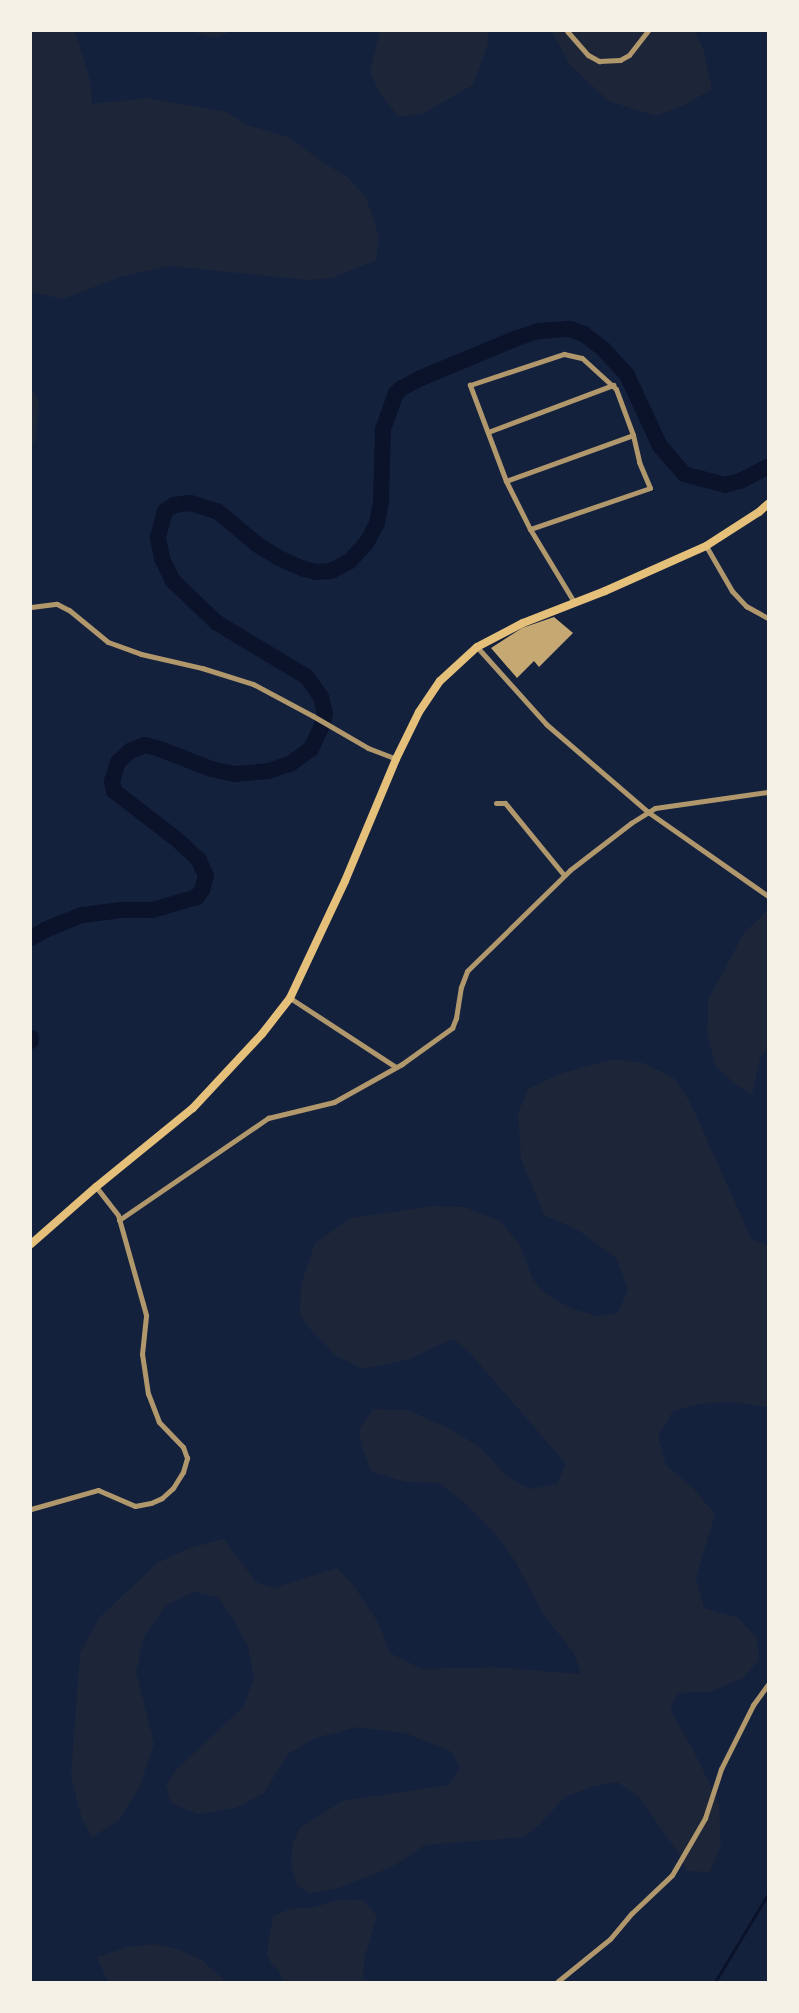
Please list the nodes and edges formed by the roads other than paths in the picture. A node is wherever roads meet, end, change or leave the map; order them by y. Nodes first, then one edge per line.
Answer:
1 (567, 31) edge
2 (648, 31) edge
3 (613, 385) junction
4 (488, 432) junction
5 (633, 435) junction
6 (506, 481) junction
7 (768, 504) edge
8 (530, 529) junction
9 (706, 546) junction
10 (574, 602) junction
11 (31, 607) edge
12 (768, 618) edge
13 (476, 647) junction
14 (396, 759) junction
15 (768, 792) edge
16 (496, 803) dead end
17 (648, 812) junction
18 (564, 875) junction
19 (768, 896) edge
20 (290, 998) junction
21 (396, 1068) junction
22 (96, 1187) junction
23 (119, 1220) junction
24 (31, 1244) edge
25 (31, 1509) edge
26 (768, 1684) edge
27 (557, 1982) edge

1 - 2 street
3 - 4 street
3 - 4 street
3 - 5 street
4 - 6 street
5 - 6 street
5 - 8 street
6 - 8 street
7 - 9 main road
8 - 10 street
9 - 10 main road
9 - 12 street
10 - 13 main road
11 - 14 street
13 - 14 main road
13 - 17 street
14 - 20 main road
15 - 17 street
16 - 18 street
17 - 18 street
17 - 19 street
18 - 21 street
20 - 21 street
20 - 22 main road
21 - 23 street
22 - 23 street
22 - 24 main road
23 - 25 street
26 - 27 street

